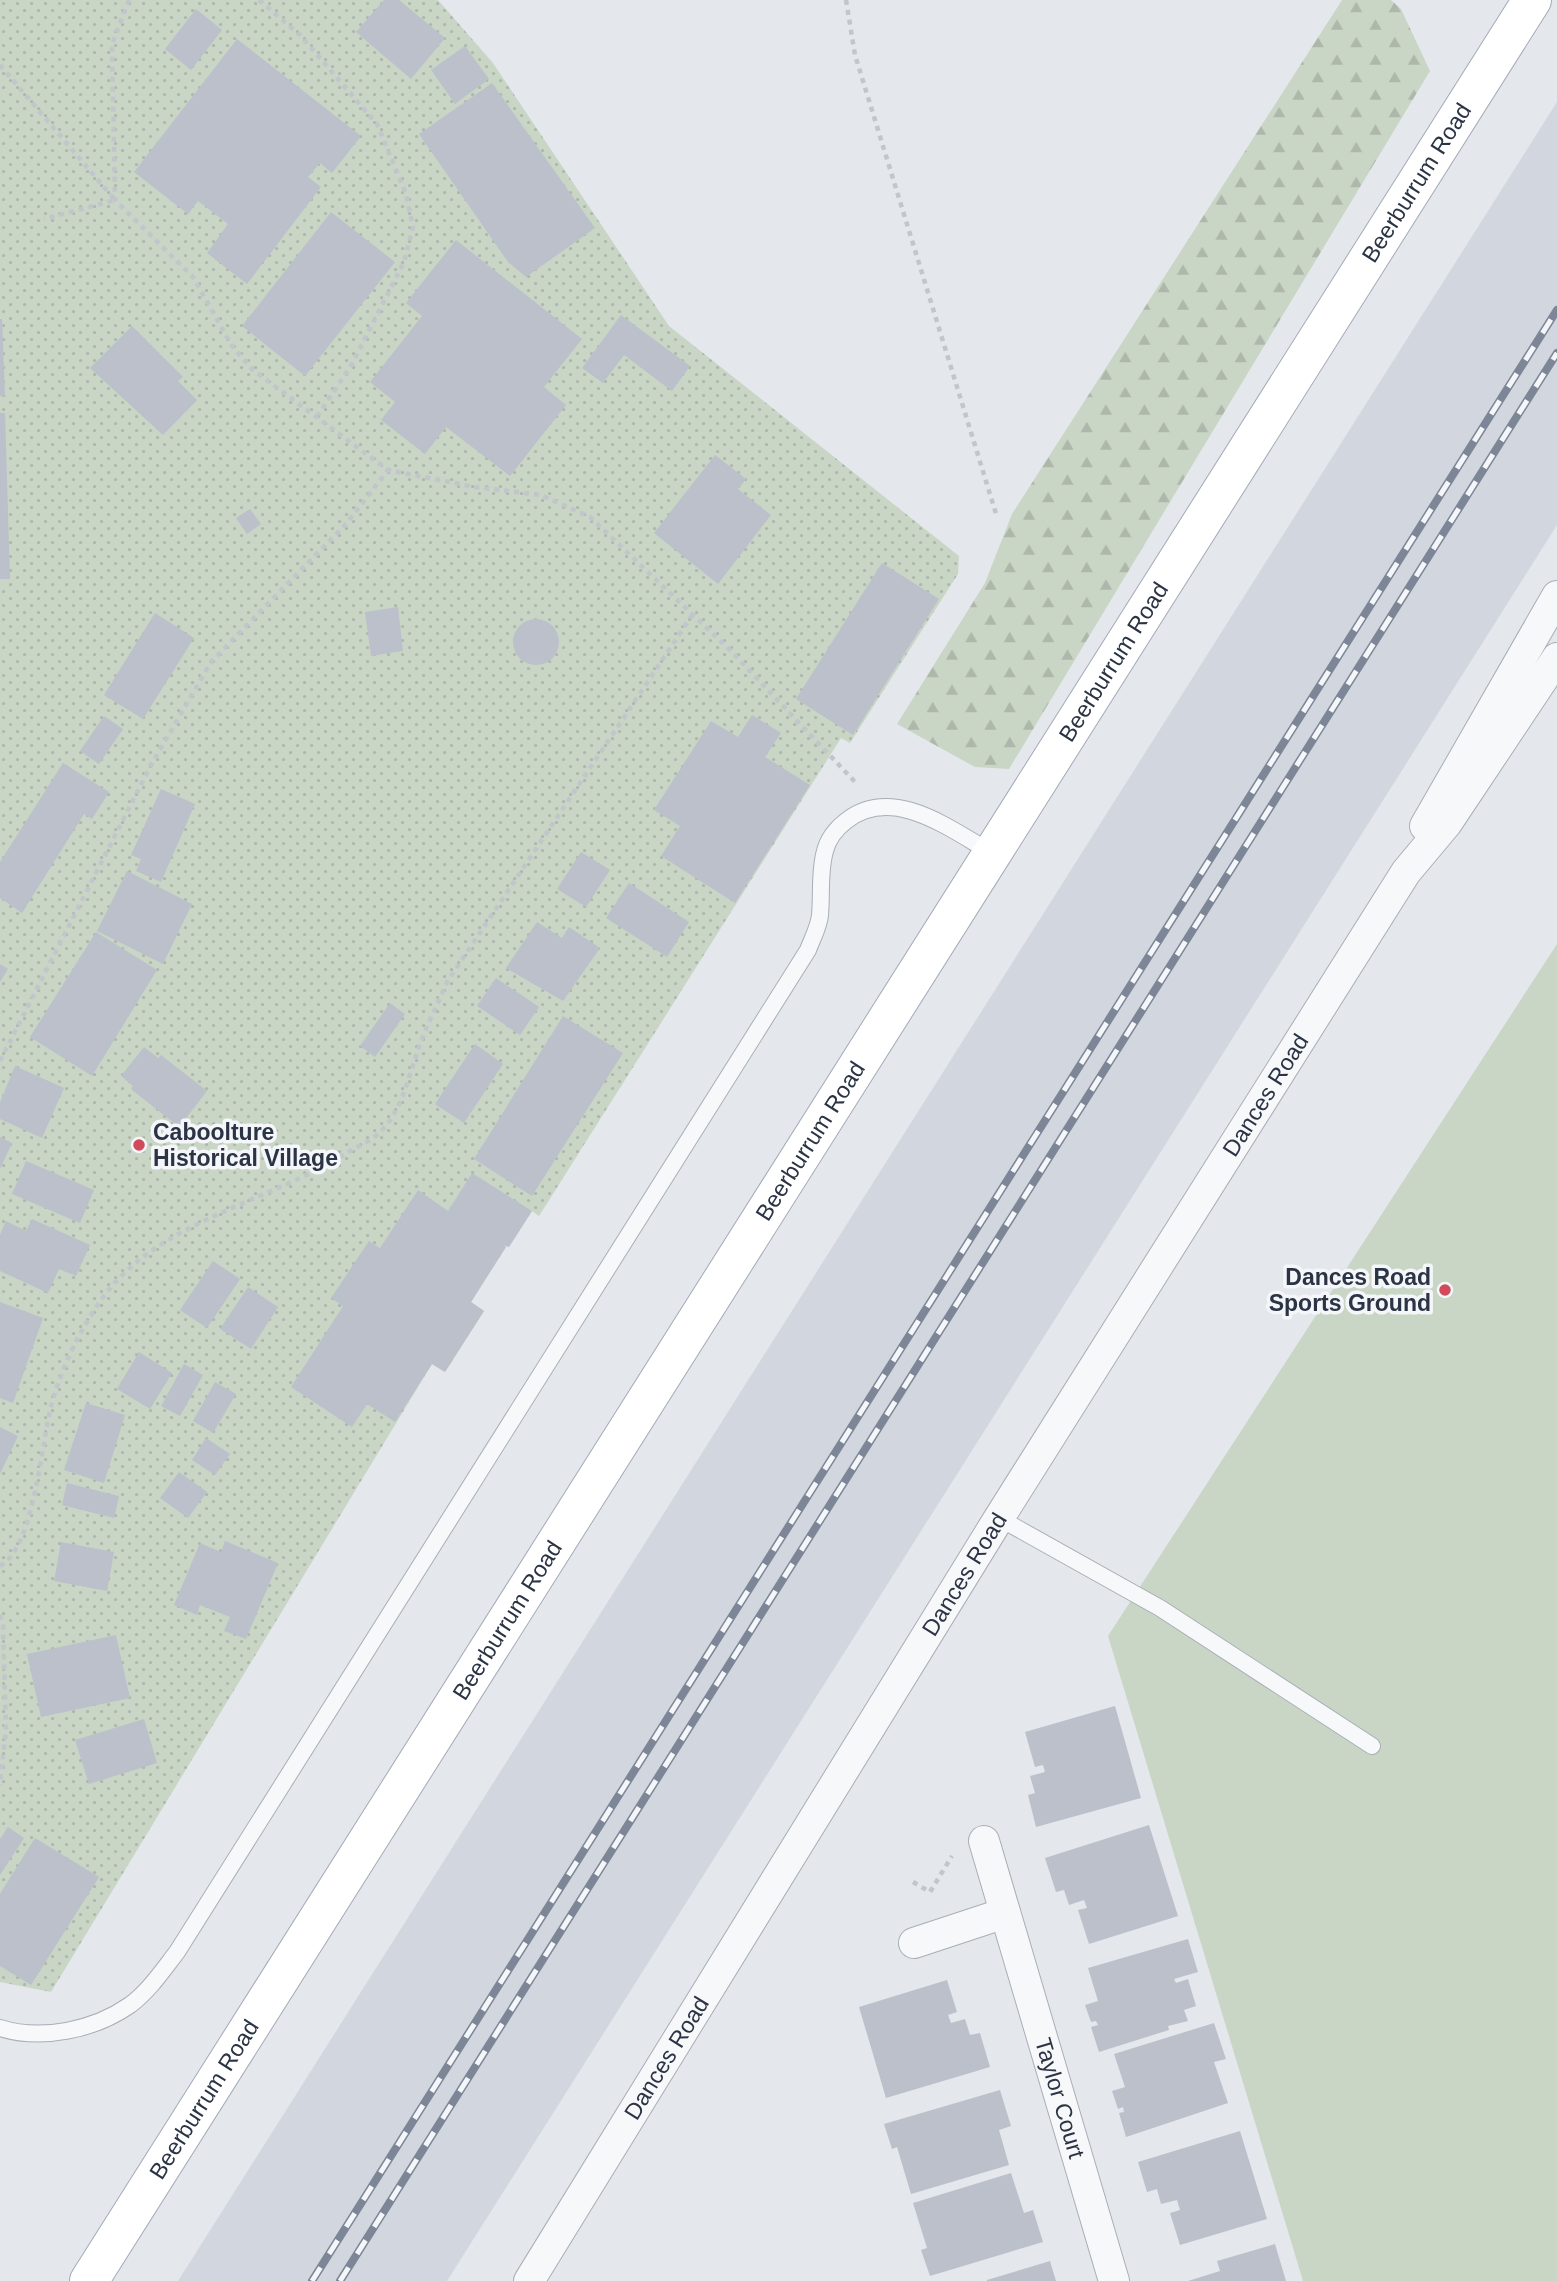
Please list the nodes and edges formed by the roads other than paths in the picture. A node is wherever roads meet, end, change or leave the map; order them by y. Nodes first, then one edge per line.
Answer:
1 (1532, 0) edge
2 (1557, 596) edge
3 (1557, 658) edge
4 (994, 853) junction
5 (1406, 872) junction
6 (999, 1518) junction
7 (1372, 1746) dead end
8 (986, 1849) road end
9 (1005, 1913) junction
10 (914, 1942) dead end
11 (0, 2028) edge
12 (89, 2281) edge
13 (529, 2281) edge
14 (1114, 2281) edge

1 - 4 main road, Beerburrum Road
2 - 5 street, Dances Road
3 - 5 street, Dances Road
4 - 11 lane
4 - 12 main road, Beerburrum Road
5 - 6 street, Dances Road
6 - 7 lane
6 - 13 street, Dances Road
8 - 9 street, Taylor Court
9 - 10 street
9 - 14 street, Taylor Court

